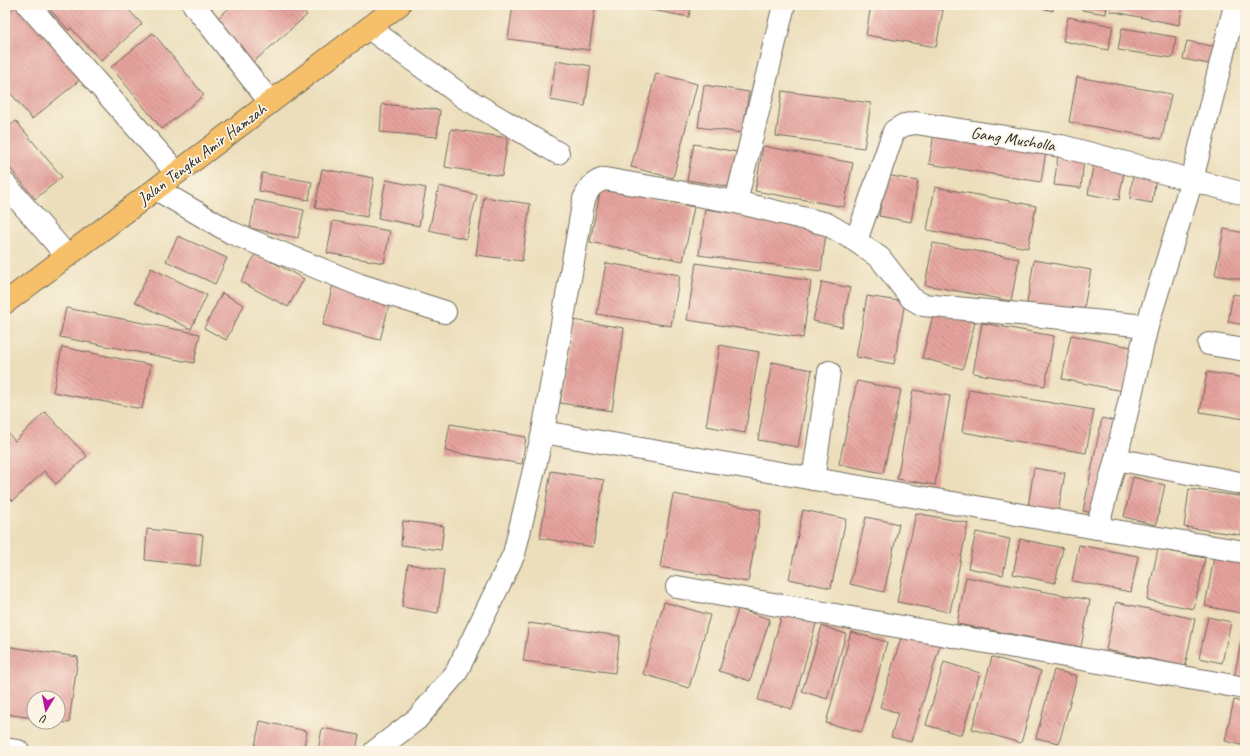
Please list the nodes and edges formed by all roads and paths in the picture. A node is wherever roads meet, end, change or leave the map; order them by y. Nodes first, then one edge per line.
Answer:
1 (28, 5) edge
2 (194, 5) edge
3 (399, 5) edge
4 (784, 5) edge
5 (1235, 5) edge
6 (369, 28) junction
7 (270, 102) junction
8 (558, 153) dead end
9 (177, 173) junction
10 (1192, 180) junction
11 (5, 184) edge
12 (156, 189) junction
13 (1245, 194) edge
14 (736, 202) junction
15 (856, 241) junction
16 (67, 256) junction
17 (6, 299) edge
18 (445, 312) dead end
19 (1147, 326) junction
20 (1209, 344) dead end
21 (1245, 350) edge
22 (829, 372) dead end
23 (544, 432) junction
24 (1116, 459) junction
25 (813, 479) junction
26 (1245, 484) edge
27 (1097, 528) junction
28 (1245, 552) edge
29 (677, 587) dead end
30 (1245, 688) edge
31 (5, 749) edge
32 (18, 751) edge
33 (375, 751) edge

1 - 9 street
2 - 7 street
3 - 6 main road, Jalan Tengku Amir Hamzah
4 - 14 street
5 - 10 street
6 - 7 main road, Jalan Tengku Amir Hamzah
6 - 8 street
7 - 9 main road, Jalan Tengku Amir Hamzah
9 - 12 main road, Jalan Tengku Amir Hamzah
10 - 13 street, Gang Musholla
10 - 15 street, Gang Musholla
10 - 19 street
11 - 16 street
12 - 16 main road, Jalan Tengku Amir Hamzah
12 - 18 street
14 - 15 street
14 - 23 street
15 - 19 street
16 - 17 main road, Jalan Tengku Amir Hamzah
19 - 24 street
20 - 21 street
22 - 25 street
23 - 25 street
23 - 33 street
24 - 26 street
24 - 27 street
25 - 27 street
27 - 28 street
29 - 30 street
31 - 32 street

